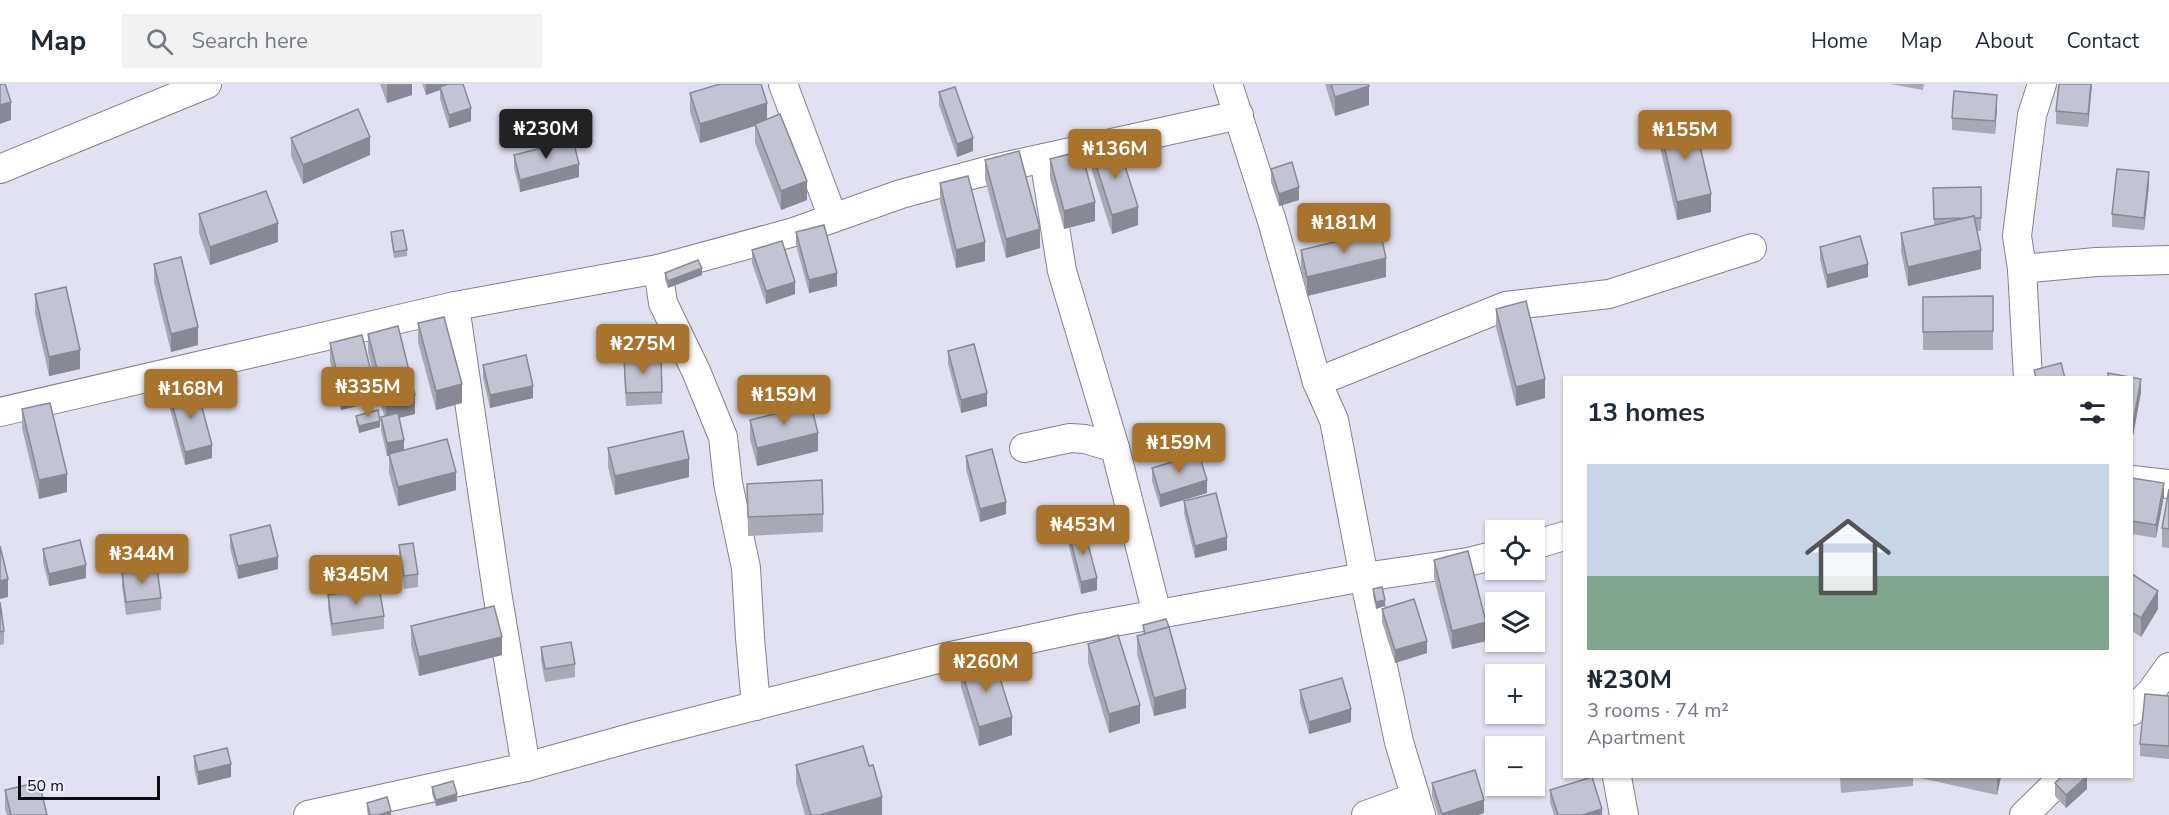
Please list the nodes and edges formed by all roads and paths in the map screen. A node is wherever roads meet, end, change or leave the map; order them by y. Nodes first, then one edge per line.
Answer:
1 (207, 84) edge
2 (783, 84) edge
3 (1228, 84) edge
4 (2042, 84) edge
5 (1239, 115) junction
6 (1044, 158) junction
7 (0, 169) edge
8 (833, 218) junction
9 (1752, 248) dead end
10 (2169, 260) edge
11 (658, 269) junction
12 (2022, 269) junction
13 (455, 306) junction
14 (2028, 376) edge
15 (1317, 382) junction
16 (0, 412) edge
17 (1024, 448) dead end
18 (1115, 448) junction
19 (2133, 480) edge
20 (2169, 484) edge
21 (1563, 536) edge
22 (1545, 542) edge
23 (1485, 558) edge
24 (1364, 577) junction
25 (1157, 614) junction
26 (2169, 667) edge
27 (2150, 699) edge
28 (756, 706) junction
29 (526, 768) junction
30 (1617, 778) edge
31 (2062, 778) edge
32 (1418, 806) edge
33 (308, 815) edge
34 (1366, 815) edge
35 (1624, 815) edge
36 (2024, 815) edge

1 - 7 street
2 - 8 street
3 - 5 street
4 - 12 street
5 - 6 street
5 - 15 street
6 - 8 street
6 - 18 street
8 - 11 street
9 - 15 street
10 - 12 street
11 - 13 street
11 - 28 street
12 - 14 street
13 - 16 street
13 - 29 street
15 - 24 street
17 - 18 street
18 - 25 street
19 - 20 street
21 - 22 street
23 - 24 street
24 - 25 street
24 - 32 street
25 - 28 street
26 - 27 street
28 - 29 street
29 - 33 street
30 - 35 street
31 - 36 street
32 - 34 street

